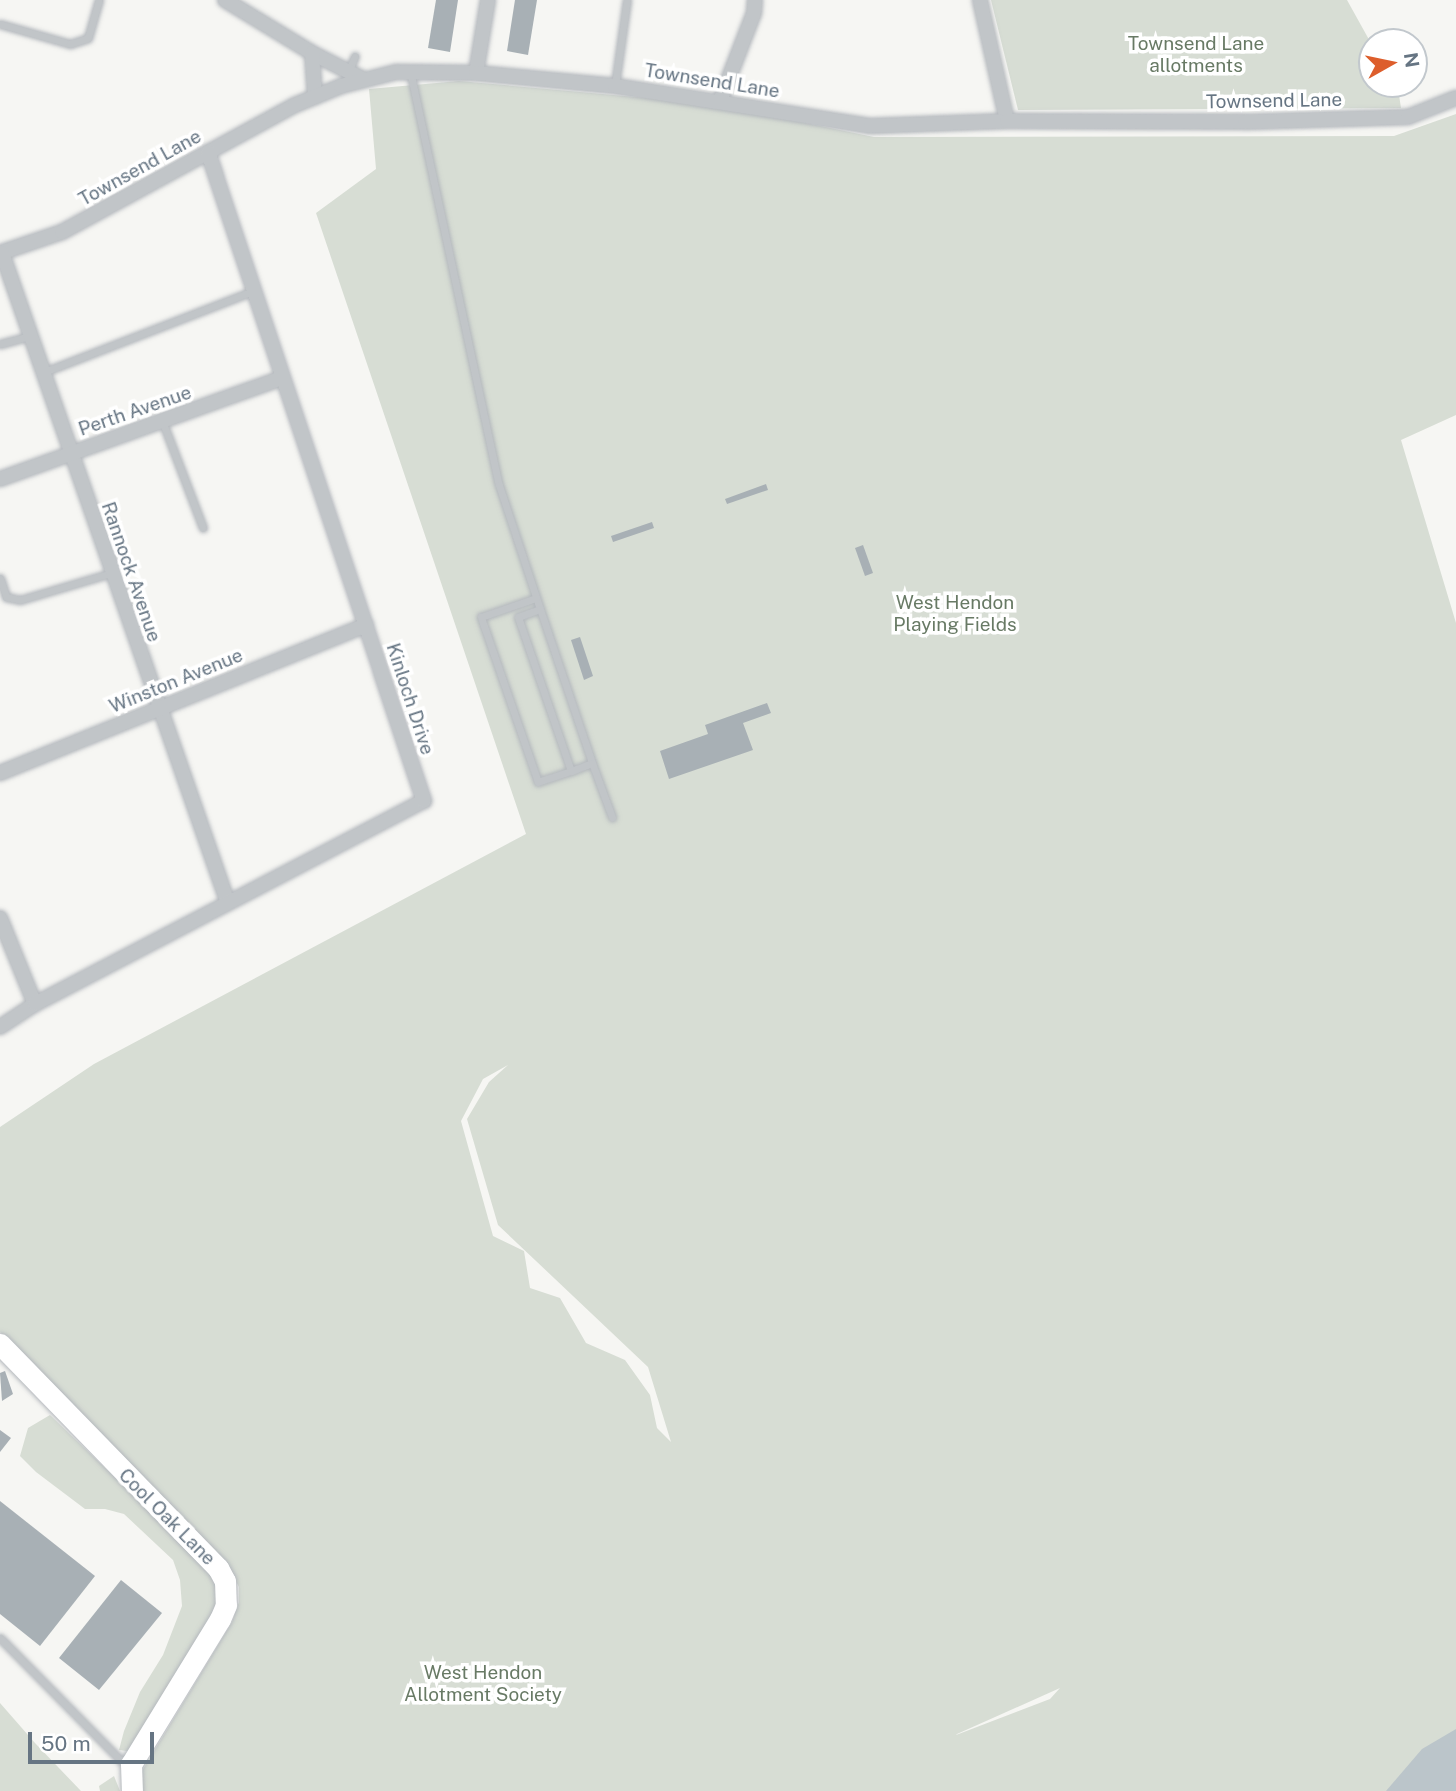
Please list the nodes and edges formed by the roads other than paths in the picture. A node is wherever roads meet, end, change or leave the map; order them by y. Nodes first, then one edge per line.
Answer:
1 (99, 0) edge
2 (225, 0) edge
3 (488, 0) edge
4 (627, 0) edge
5 (755, 0) edge
6 (980, 0) edge
7 (0, 24) edge
8 (312, 52) junction
9 (355, 56) dead end
10 (349, 70) junction
11 (410, 71) junction
12 (476, 74) junction
13 (363, 79) junction
14 (615, 86) junction
15 (315, 97) junction
16 (1456, 99) edge
17 (720, 101) junction
18 (1007, 121) junction
19 (208, 152) junction
20 (1, 253) edge
21 (253, 291) junction
22 (30, 335) junction
23 (0, 344) edge
24 (44, 372) junction
25 (282, 378) junction
26 (163, 423) junction
27 (71, 454) junction
28 (0, 479) edge
29 (203, 528) dead end
30 (111, 573) junction
31 (0, 578) edge
32 (536, 598) junction
33 (540, 609) junction
34 (366, 625) junction
35 (158, 709) junction
36 (592, 763) junction
37 (571, 771) junction
38 (0, 773) edge
39 (612, 817) dead end
40 (228, 903) junction
41 (0, 918) edge
42 (35, 1004) junction
43 (0, 1027) edge
44 (0, 1345) edge
45 (0, 1638) edge
46 (131, 1781) edge

1 - 7 lane
2 - 8 street
3 - 12 street
4 - 14 lane
5 - 17 street
6 - 18 street
8 - 10 street
8 - 15 street
9 - 10 lane
10 - 13 street
11 - 12 street, Townsend Lane
11 - 13 street, Townsend Lane
11 - 32 lane
12 - 14 street, Townsend Lane
13 - 15 street, Townsend Lane
14 - 17 street, Townsend Lane
15 - 19 street, Townsend Lane
16 - 18 street, Townsend Lane
17 - 18 street, Townsend Lane
19 - 20 street, Townsend Lane
19 - 21 street, Kinloch Drive
20 - 22 street, Rannock Avenue
21 - 24 lane
21 - 25 street, Kinloch Drive
22 - 23 lane
22 - 24 street, Rannock Avenue
24 - 27 street, Rannock Avenue
25 - 26 street, Perth Avenue
25 - 34 street, Kinloch Drive
26 - 27 street, Perth Avenue
26 - 29 lane
27 - 28 street, Perth Avenue
27 - 30 street, Rannock Avenue
30 - 31 lane
30 - 35 street, Rannock Avenue
32 - 33 lane
32 - 37 lane
33 - 36 lane
33 - 37 lane
34 - 35 street, Winston Avenue
34 - 40 street, Kinloch Drive
35 - 38 street, Winston Avenue
35 - 40 street, Rannock Avenue
36 - 37 lane
36 - 39 lane
40 - 42 street, Kinloch Drive
41 - 42 street
42 - 43 street, Kinloch Drive
44 - 46 street, Cool Oak Lane
45 - 46 lane

